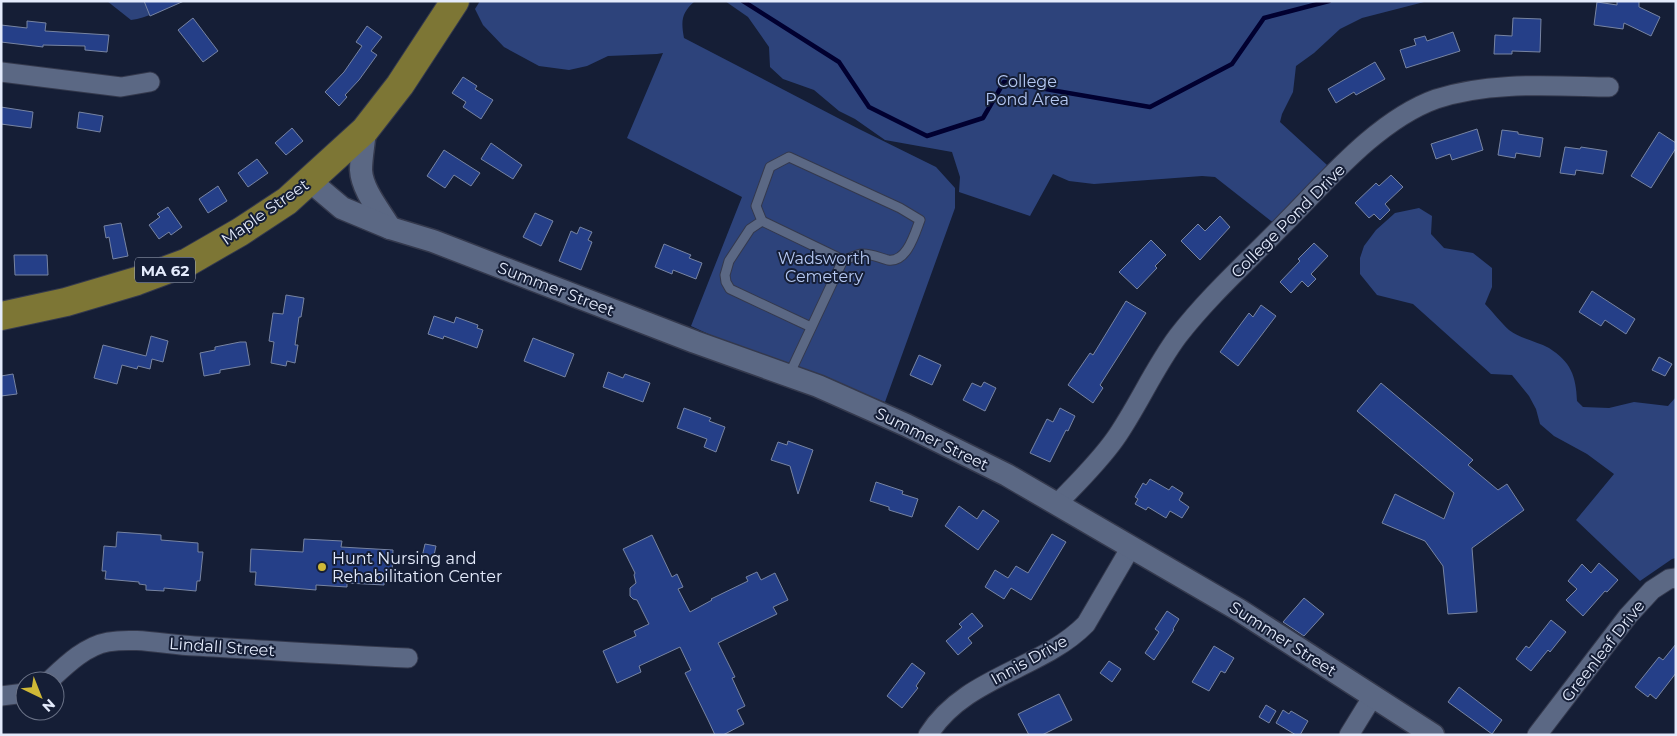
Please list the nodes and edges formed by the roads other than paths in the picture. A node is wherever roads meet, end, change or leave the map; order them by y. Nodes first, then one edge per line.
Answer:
1 (455, 1) edge
2 (1, 72) edge
3 (150, 82) dead end
4 (1609, 87) dead end
5 (365, 130) junction
6 (310, 182) junction
7 (762, 221) junction
8 (390, 228) junction
9 (843, 260) junction
10 (1, 316) edge
11 (811, 327) junction
12 (788, 376) junction
13 (1057, 504) junction
14 (1131, 547) junction
15 (1676, 578) edge
16 (408, 658) dead end
17 (59, 671) edge
18 (15, 694) edge
19 (1, 696) edge
20 (1372, 696) junction
21 (928, 735) edge
22 (1349, 735) edge
23 (1433, 735) edge
24 (1537, 735) edge

1 - 5 main road, Maple Street / MA 62
2 - 3 street
4 - 13 street, College Pond Drive
5 - 6 main road, Maple Street / MA 62
5 - 8 street
6 - 8 street, Summer Street
6 - 10 main road, Maple Street / MA 62
7 - 9 lane
7 - 9 lane
7 - 11 lane
8 - 12 street, Summer Street
9 - 11 lane
11 - 12 lane
12 - 13 street, Summer Street
13 - 14 street, Summer Street
14 - 20 street, Summer Street
14 - 21 street, Innis Drive
15 - 24 street, Greenleaf Drive
16 - 17 street, Lindall Street
18 - 19 street
20 - 22 street
20 - 23 street, Summer Street

